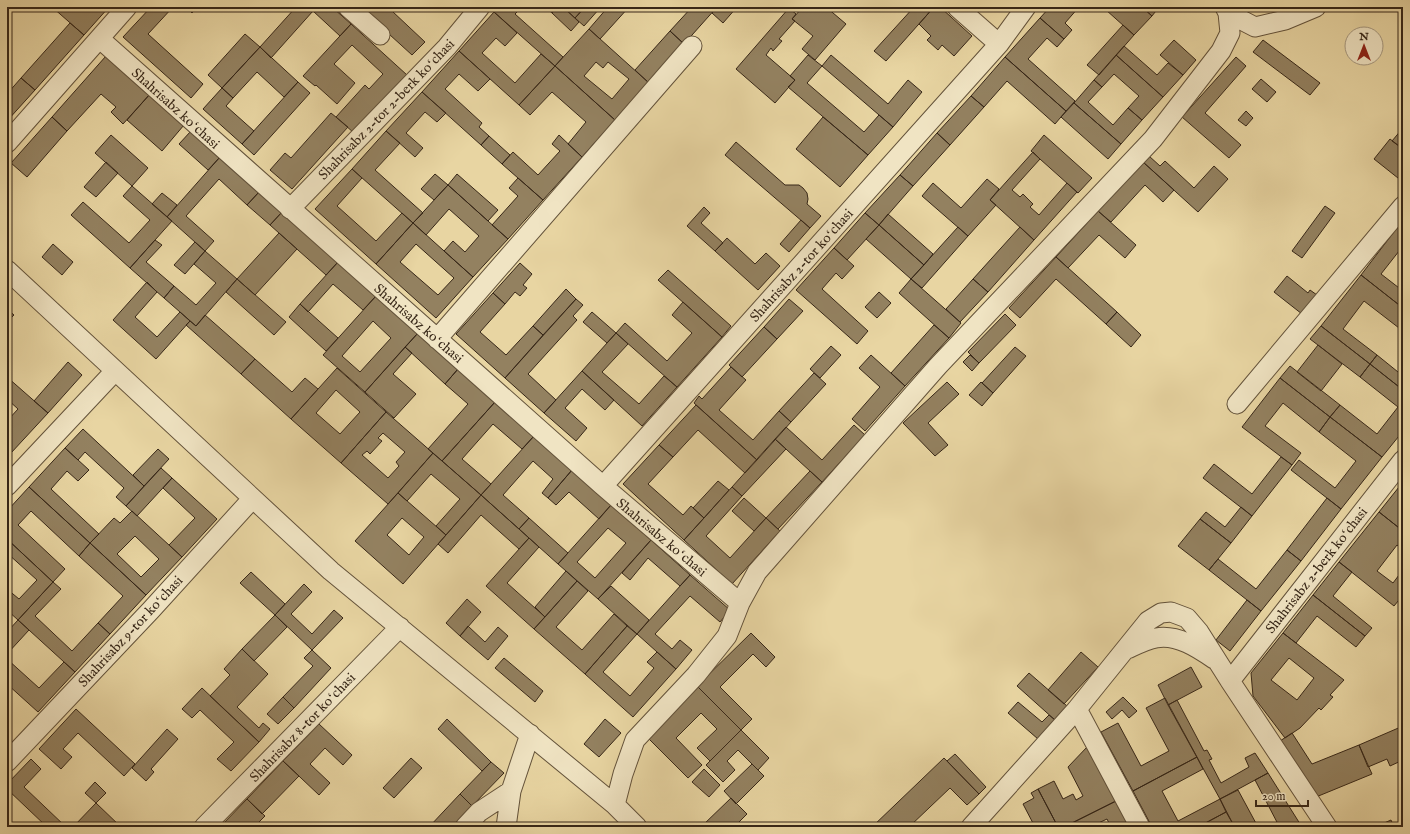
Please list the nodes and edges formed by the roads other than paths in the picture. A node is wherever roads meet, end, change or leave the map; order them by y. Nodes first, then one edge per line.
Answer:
1 (127, 7) edge
2 (348, 7) edge
3 (480, 7) edge
4 (957, 7) edge
5 (1026, 7) edge
6 (1316, 7) edge
7 (1226, 10) edge
8 (380, 35) dead end
9 (100, 39) junction
10 (999, 44) junction
11 (692, 46) dead end
12 (7, 143) edge
13 (1403, 206) edge
14 (290, 209) junction
15 (7, 270) edge
16 (437, 339) junction
17 (115, 370) junction
18 (1237, 404) dead end
19 (1403, 460) edge
20 (7, 486) edge
21 (603, 486) junction
22 (252, 499) junction
23 (740, 603) junction
24 (400, 627) junction
25 (1126, 649) junction
26 (1217, 660) junction
27 (1230, 681) junction
28 (1077, 709) junction
29 (530, 734) junction
30 (7, 762) edge
31 (511, 791) junction
32 (615, 805) junction
33 (204, 827) edge
34 (465, 827) edge
35 (506, 827) edge
36 (637, 827) edge
37 (971, 827) edge
38 (1140, 827) edge
39 (1327, 827) edge

1 - 9 street
2 - 8 street
3 - 14 street, Shahrisabz 2-tor 2-berk koʻchasi
4 - 10 street
5 - 10 street, Shahrisabz 2-tor koʻchasi
6 - 7 street
7 - 23 street
9 - 12 street
9 - 14 street, Shahrisabz koʻchasi
10 - 21 street, Shahrisabz 2-tor koʻchasi
11 - 16 street
13 - 18 street
14 - 16 street, Shahrisabz koʻchasi
15 - 17 street
16 - 21 street, Shahrisabz koʻchasi
17 - 20 street
17 - 22 street
19 - 27 street, Shahrisabz 2-berk koʻchasi
21 - 23 street, Shahrisabz koʻchasi
22 - 24 street
22 - 30 street, Shahrisabz 9-tor koʻchasi
23 - 32 street
24 - 29 street
24 - 33 street, Shahrisabz 8-tor koʻchasi
25 - 26 street
25 - 26 street
25 - 28 street
26 - 27 street
27 - 39 street
28 - 37 street
28 - 38 street
29 - 31 street
29 - 32 street
31 - 34 street
31 - 35 street
32 - 36 street

